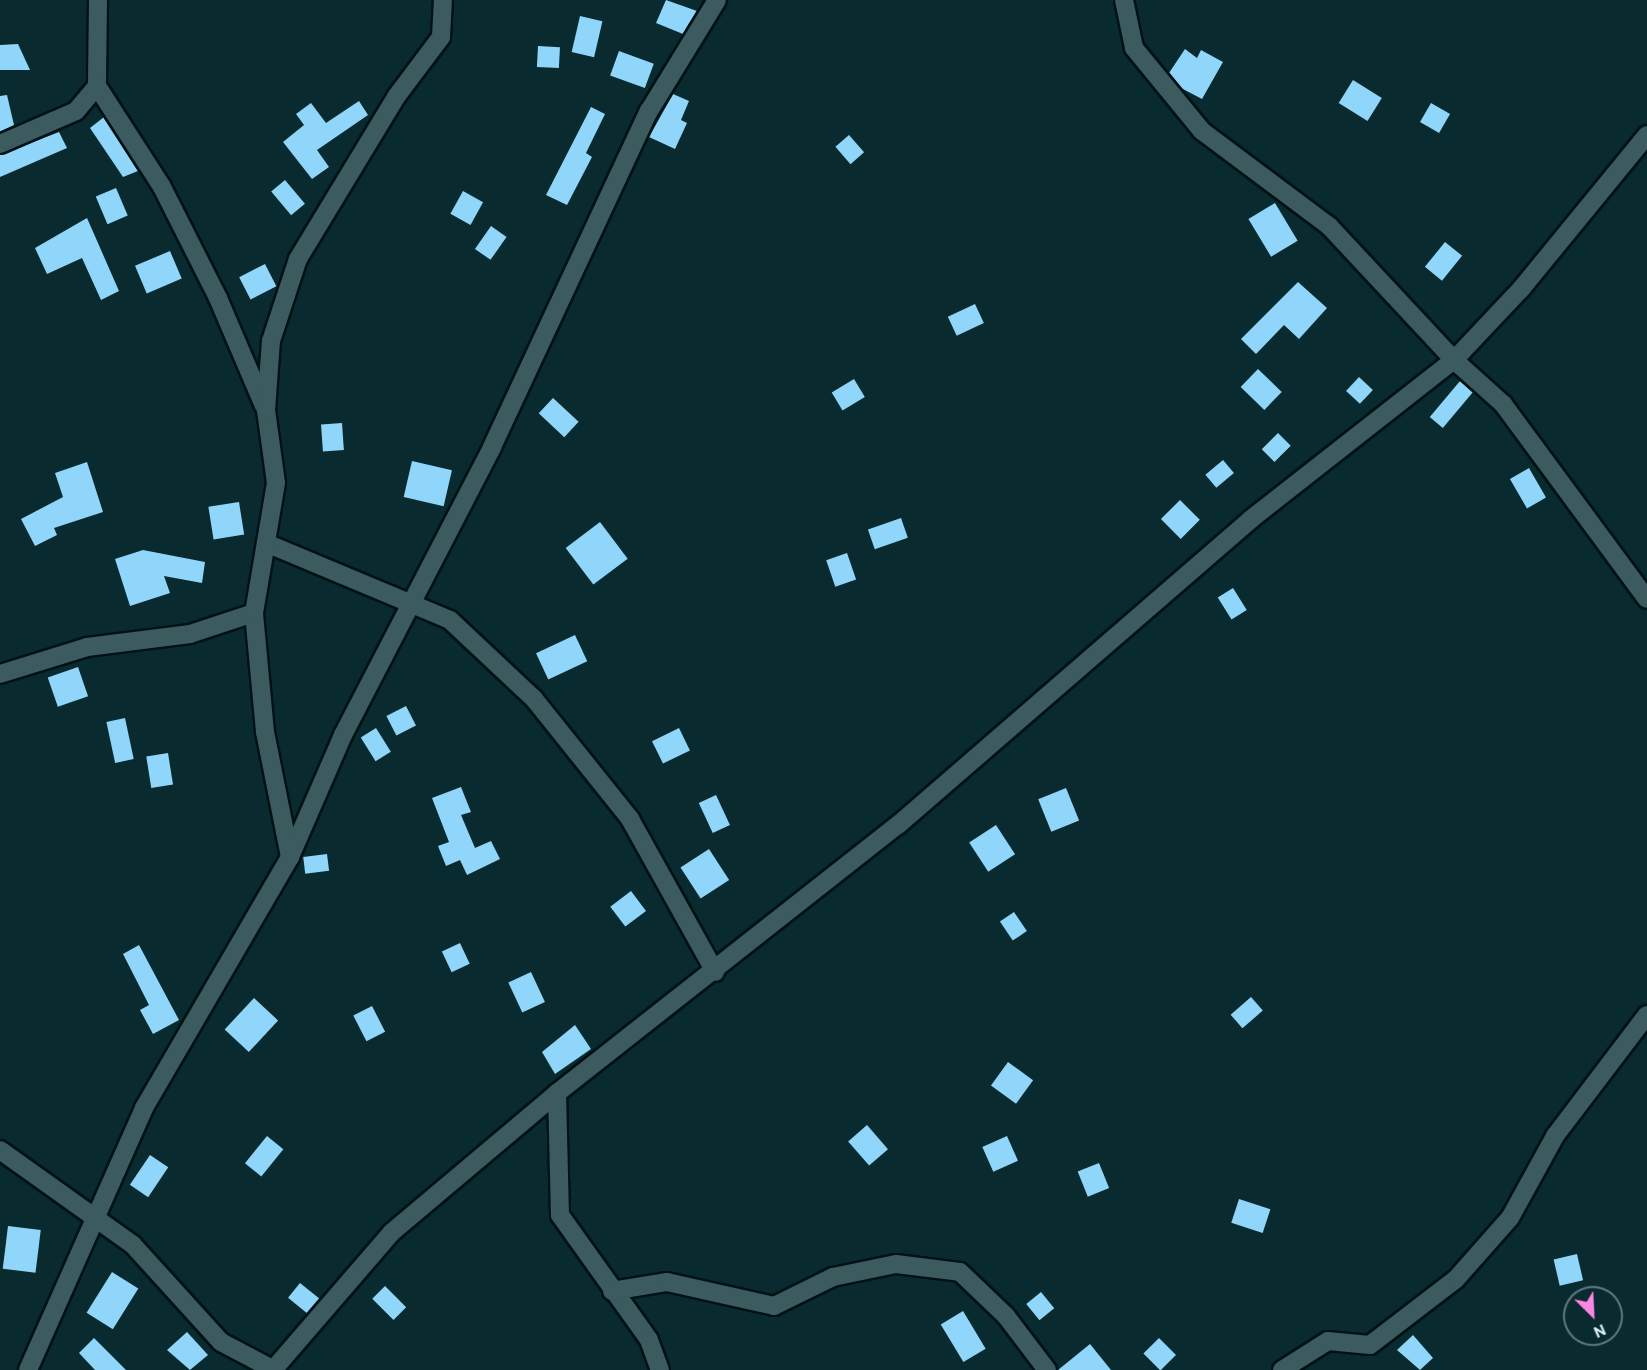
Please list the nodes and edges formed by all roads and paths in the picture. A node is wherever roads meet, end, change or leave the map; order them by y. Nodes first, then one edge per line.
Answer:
1 (98, 0) edge
2 (442, 0) edge
3 (717, 0) edge
4 (1124, 0) edge
5 (97, 86) junction
6 (1647, 135) edge
7 (0, 144) edge
8 (1454, 360) junction
9 (266, 410) junction
10 (266, 543) junction
11 (1647, 599) edge
12 (408, 602) junction
13 (254, 613) junction
14 (0, 674) edge
15 (290, 857) junction
16 (715, 972) junction
17 (1647, 1015) edge
18 (557, 1093) junction
19 (0, 1150) edge
20 (99, 1217) junction
21 (612, 1291) junction
22 (28, 1370) edge
23 (274, 1370) edge
24 (660, 1370) edge
25 (1047, 1370) edge
26 (1282, 1370) edge

1 - 5 street
2 - 9 street
3 - 12 street
4 - 8 street
5 - 7 street
5 - 9 street
6 - 8 street
8 - 11 street
8 - 16 street
9 - 10 street
10 - 12 street
10 - 13 street
12 - 15 street
12 - 16 street
13 - 14 street
13 - 15 street
15 - 20 street
16 - 18 street
17 - 26 street
18 - 21 street
18 - 23 street
19 - 20 street
20 - 22 street
20 - 23 street
21 - 24 street
21 - 25 street

